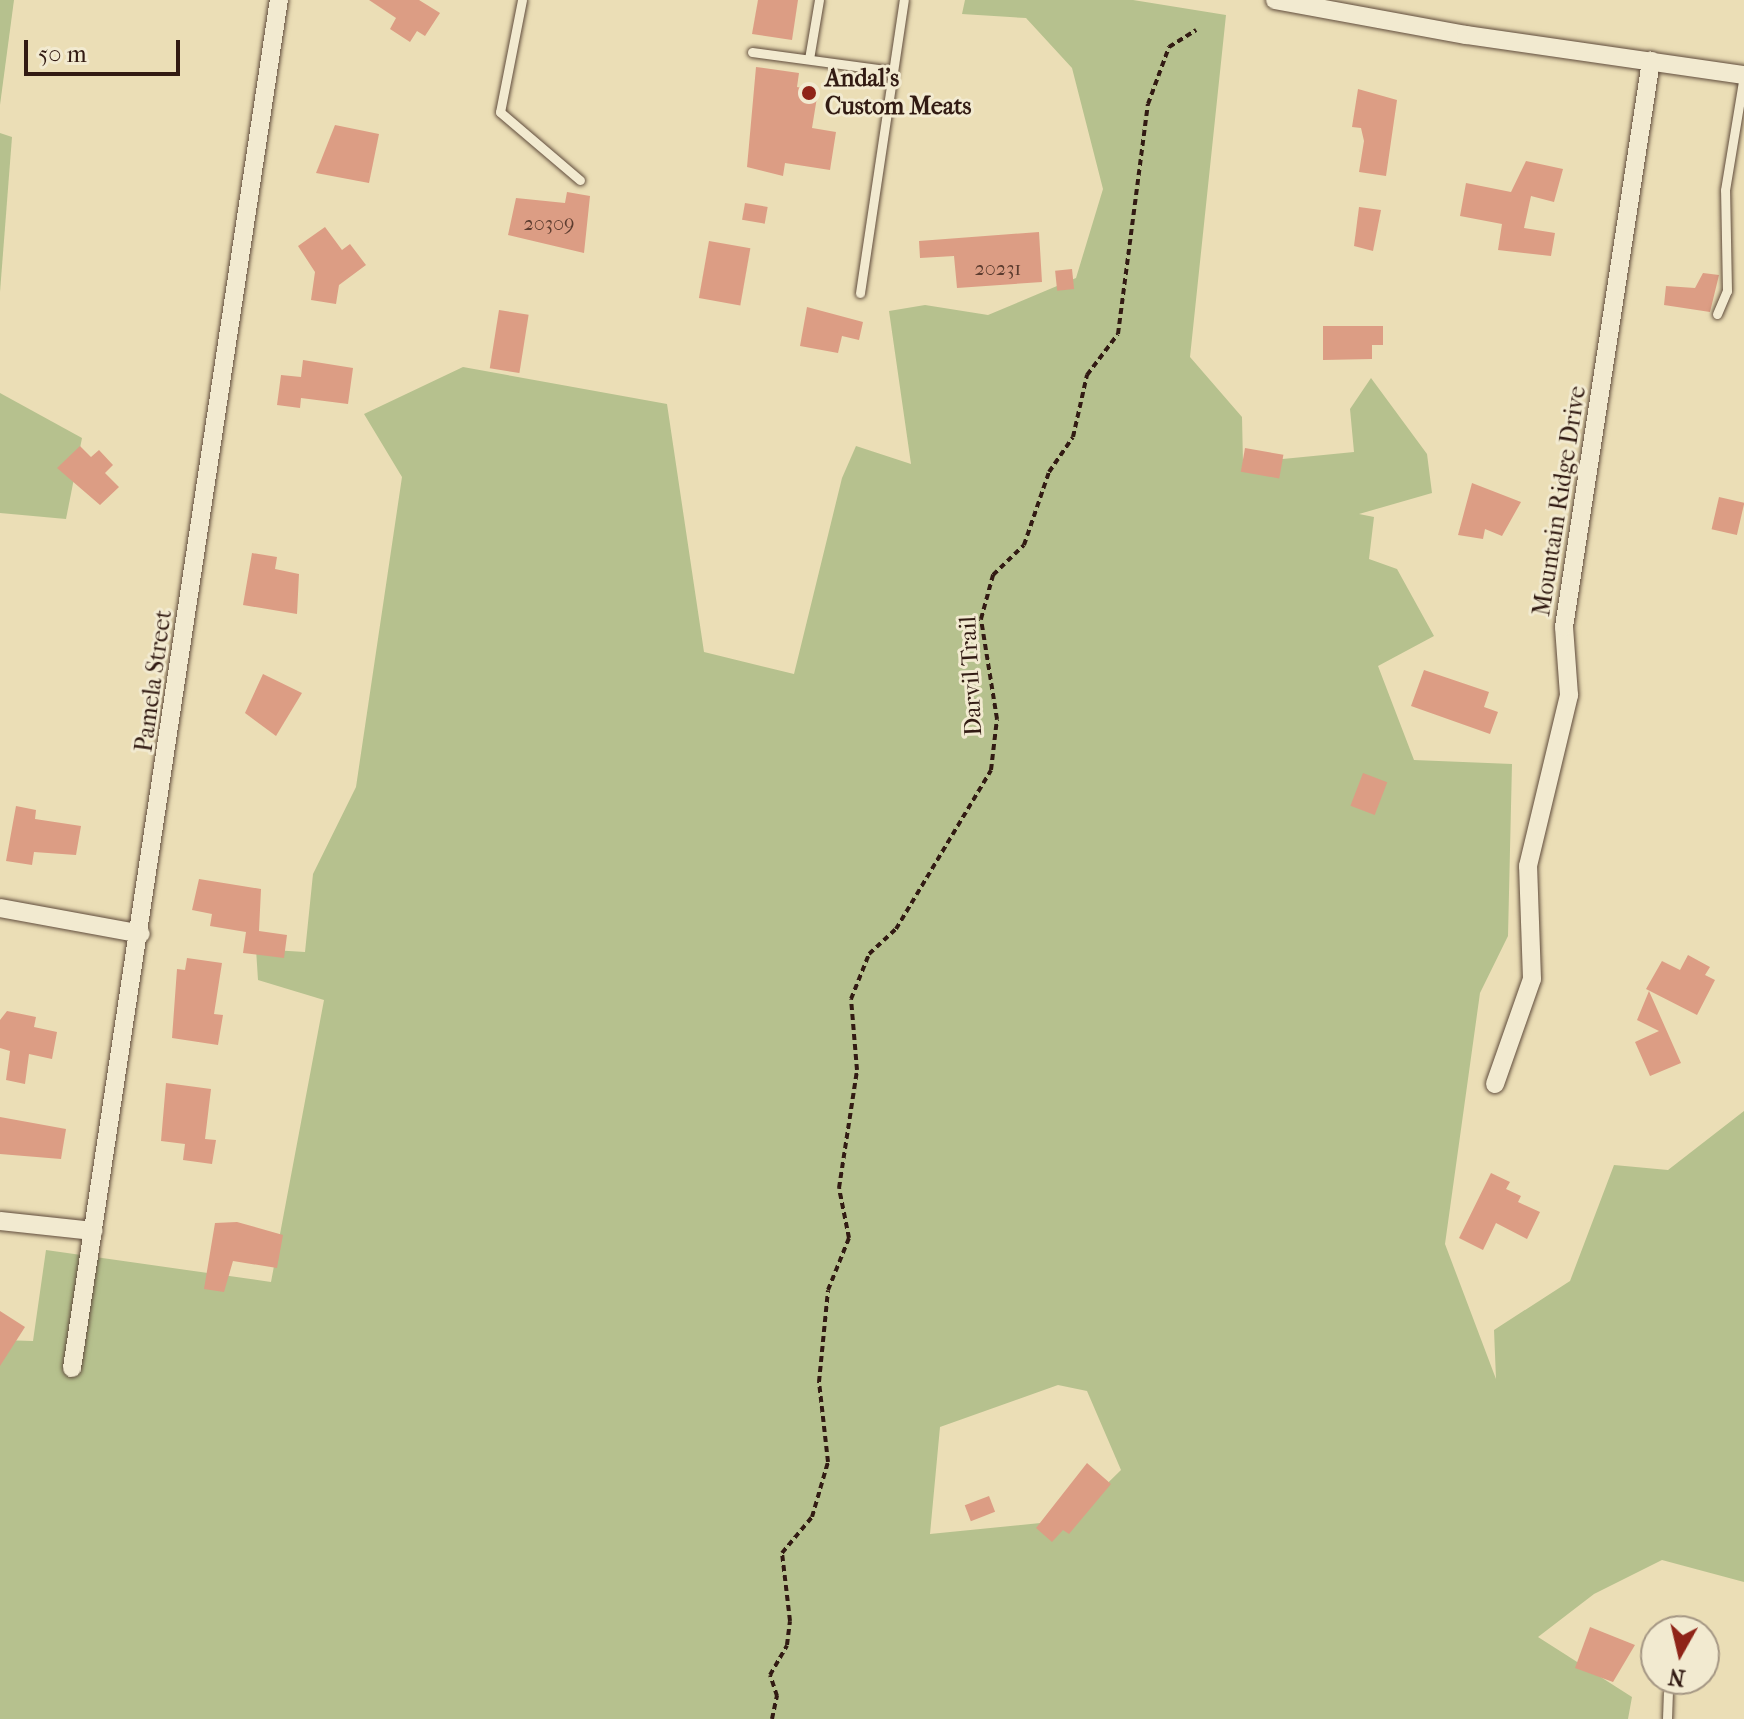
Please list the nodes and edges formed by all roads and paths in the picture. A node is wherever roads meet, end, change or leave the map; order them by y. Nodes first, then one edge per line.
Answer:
1 (279, 0) edge
2 (522, 0) edge
3 (819, 0) edge
4 (904, 0) edge
5 (1275, 0) edge
6 (1308, 3) edge
7 (1196, 30) dead end
8 (752, 52) dead end
9 (809, 59) junction
10 (1651, 61) junction
11 (893, 71) junction
12 (1744, 75) edge
13 (580, 180) dead end
14 (860, 293) dead end
15 (1717, 314) dead end
16 (0, 908) edge
17 (141, 934) junction
18 (1495, 1084) dead end
19 (0, 1221) edge
20 (93, 1231) junction
21 (72, 1368) dead end
22 (1668, 1695) edge
23 (772, 1719) edge
24 (1667, 1719) edge

1 - 17 street, Pamela Street
2 - 13 lane
3 - 9 lane
4 - 11 lane
5 - 6 street
6 - 10 street
7 - 23 path, Darvil Trail
8 - 9 lane
9 - 11 lane
10 - 12 street
10 - 18 street, Mountain Ridge Drive
11 - 14 lane
12 - 15 lane
16 - 17 street
17 - 20 street, Pamela Street
19 - 20 street
20 - 21 street, Pamela Street
22 - 24 lane

